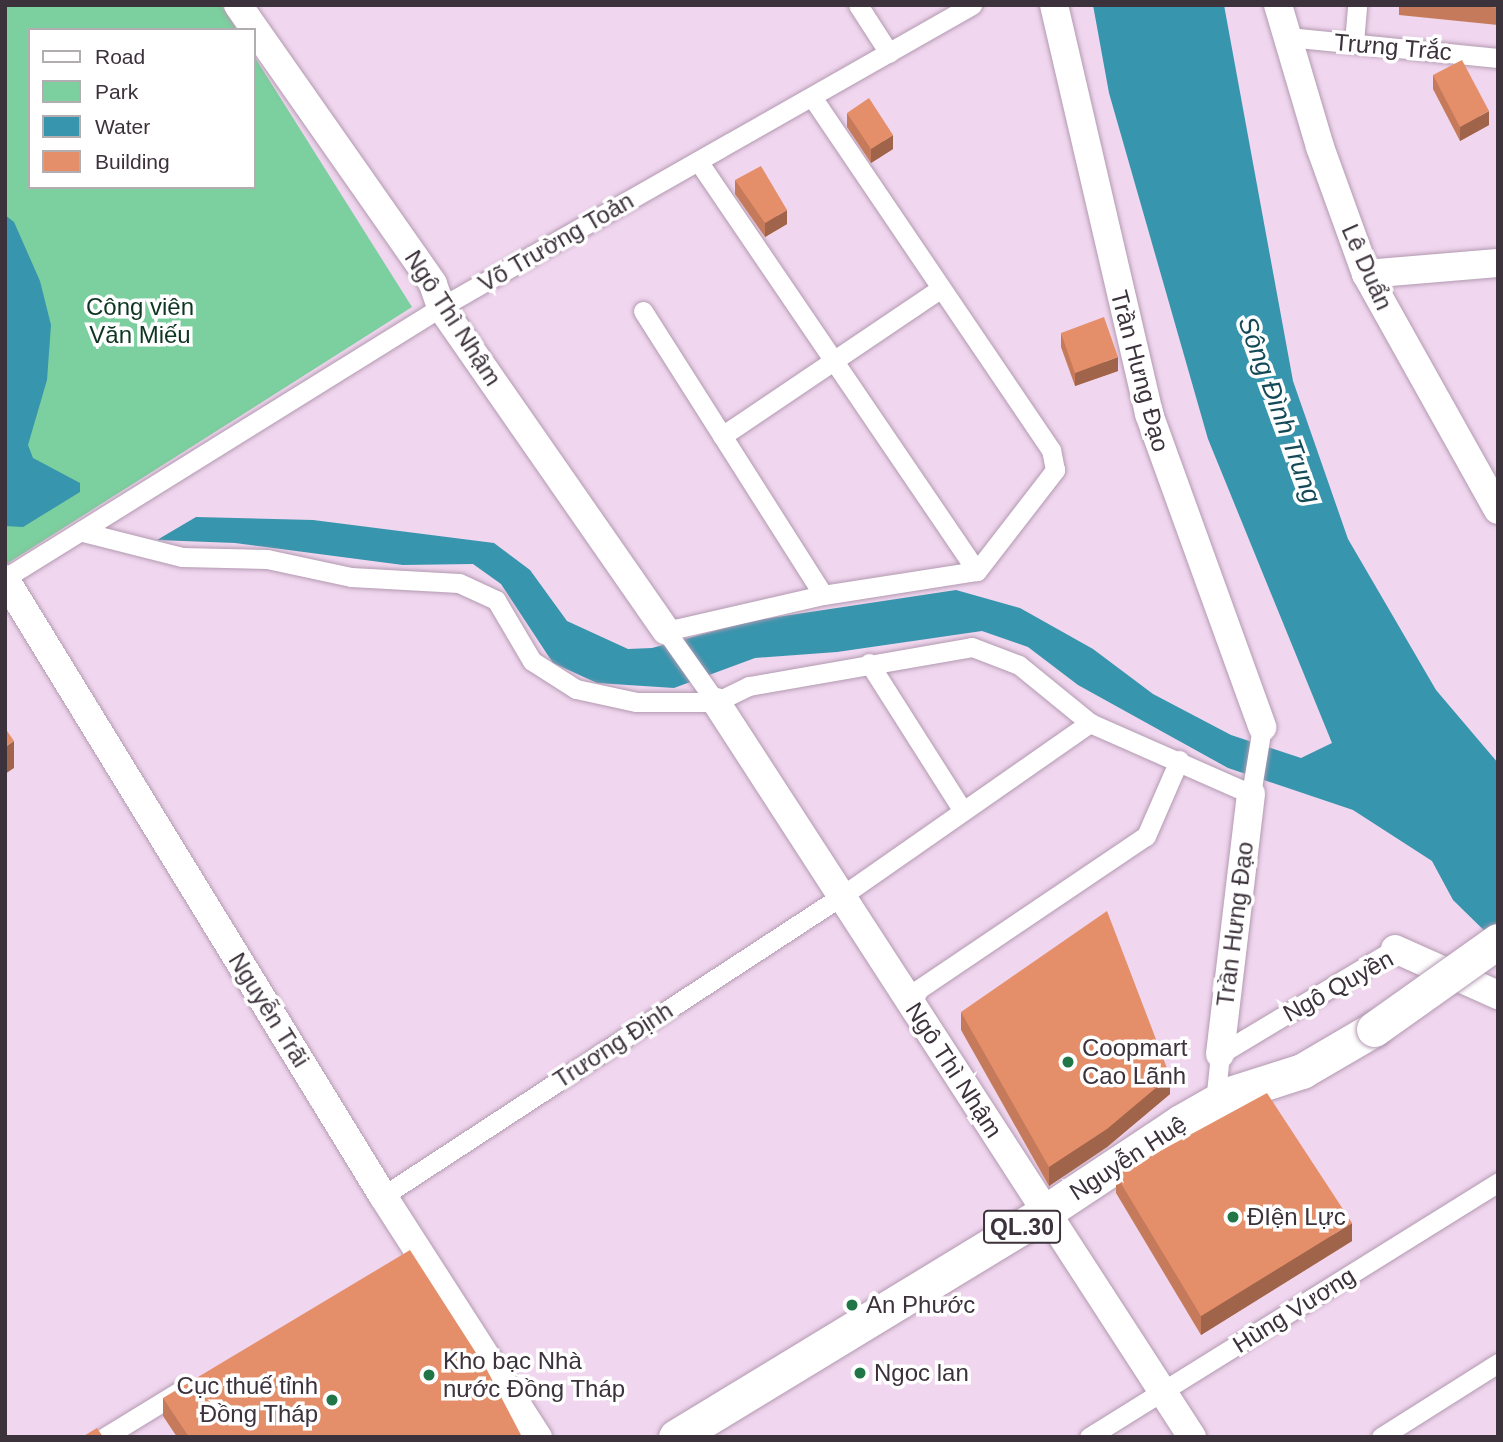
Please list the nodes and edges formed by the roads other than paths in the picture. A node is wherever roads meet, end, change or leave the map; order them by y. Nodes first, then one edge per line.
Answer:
1 (238, 5) edge
2 (858, 5) edge
3 (972, 5) edge
4 (1054, 5) edge
5 (1278, 5) edge
6 (1357, 5) edge
7 (254, 28) edge
8 (256, 31) edge
9 (1288, 37) junction
10 (1354, 42) junction
11 (889, 53) junction
12 (1498, 58) edge
13 (812, 97) junction
14 (698, 161) junction
15 (1498, 262) edge
16 (1366, 274) junction
17 (940, 289) junction
18 (441, 307) junction
19 (643, 311) dead end
20 (833, 362) junction
21 (722, 436) junction
22 (1498, 510) edge
23 (83, 532) junction
24 (977, 571) junction
25 (5, 578) edge
26 (823, 595) junction
27 (666, 631) junction
28 (869, 663) junction
29 (716, 702) junction
30 (1090, 723) junction
31 (1262, 727) joint
32 (1179, 760) junction
33 (1251, 794) junction
34 (963, 811) junction
35 (843, 895) junction
36 (1498, 941) edge
37 (1395, 949) joint
38 (1498, 995) edge
39 (907, 997) junction
40 (1220, 1054) junction
41 (1215, 1103) junction
42 (1498, 1182) edge
43 (383, 1196) junction
44 (1047, 1211) junction
45 (1498, 1363) edge
46 (207, 1375) edge
47 (1162, 1393) junction
48 (104, 1437) edge
49 (538, 1437) edge
50 (676, 1437) edge
51 (1089, 1437) edge
52 (1192, 1437) edge
53 (1381, 1437) edge

1 - 7 street, Ngô Thì Nhậm
2 - 11 street
3 - 11 street, Võ Trường Toản
4 - 31 street, Trần Hưng Đạo
5 - 9 street, Lê Duẩn
6 - 10 street
8 - 18 street, Ngô Thì Nhậm
9 - 10 street, Trưng Trắc
9 - 16 street, Lê Duẩn
10 - 12 street, Trưng Trắc
11 - 13 street, Võ Trường Toản
13 - 14 street, Võ Trường Toản
13 - 17 street
14 - 18 street, Võ Trường Toản
14 - 20 street
15 - 16 street
16 - 22 street, Lê Duẩn
17 - 20 street
17 - 24 street
18 - 23 street, Võ Trường Toản
18 - 27 street, Ngô Thì Nhậm
19 - 21 street
20 - 21 street
20 - 24 street
21 - 26 street
23 - 25 street, Võ Trường Toản
23 - 29 street
24 - 26 street
25 - 43 street, Nguyễn Trãi
26 - 27 street
27 - 29 street
28 - 29 street
28 - 30 street
28 - 34 street
29 - 35 street, Ngô Thì Nhậm
30 - 32 street
30 - 34 street, Trương Định
31 - 33 street
32 - 33 street
32 - 39 street
33 - 40 street, Trần Hưng Đạo
34 - 35 street, Trương Định
35 - 39 street, Ngô Thì Nhậm
35 - 43 street, Trương Định
36 - 41 highway, Nguyễn Huệ / QL.30, bridge
37 - 38 street, Ngô Quyền
37 - 40 street, Ngô Quyền
39 - 44 street, Ngô Thì Nhậm
40 - 41 street
41 - 44 highway, Nguyễn Huệ / QL.30
42 - 47 street, Hùng Vương
43 - 49 street, Nguyễn Trãi
44 - 47 street, Ngô Thì Nhậm
44 - 50 highway, Nguyễn Huệ / QL.30
45 - 53 street
46 - 48 street
47 - 51 street, Hùng Vương
47 - 52 street, Ngô Thì Nhậm

